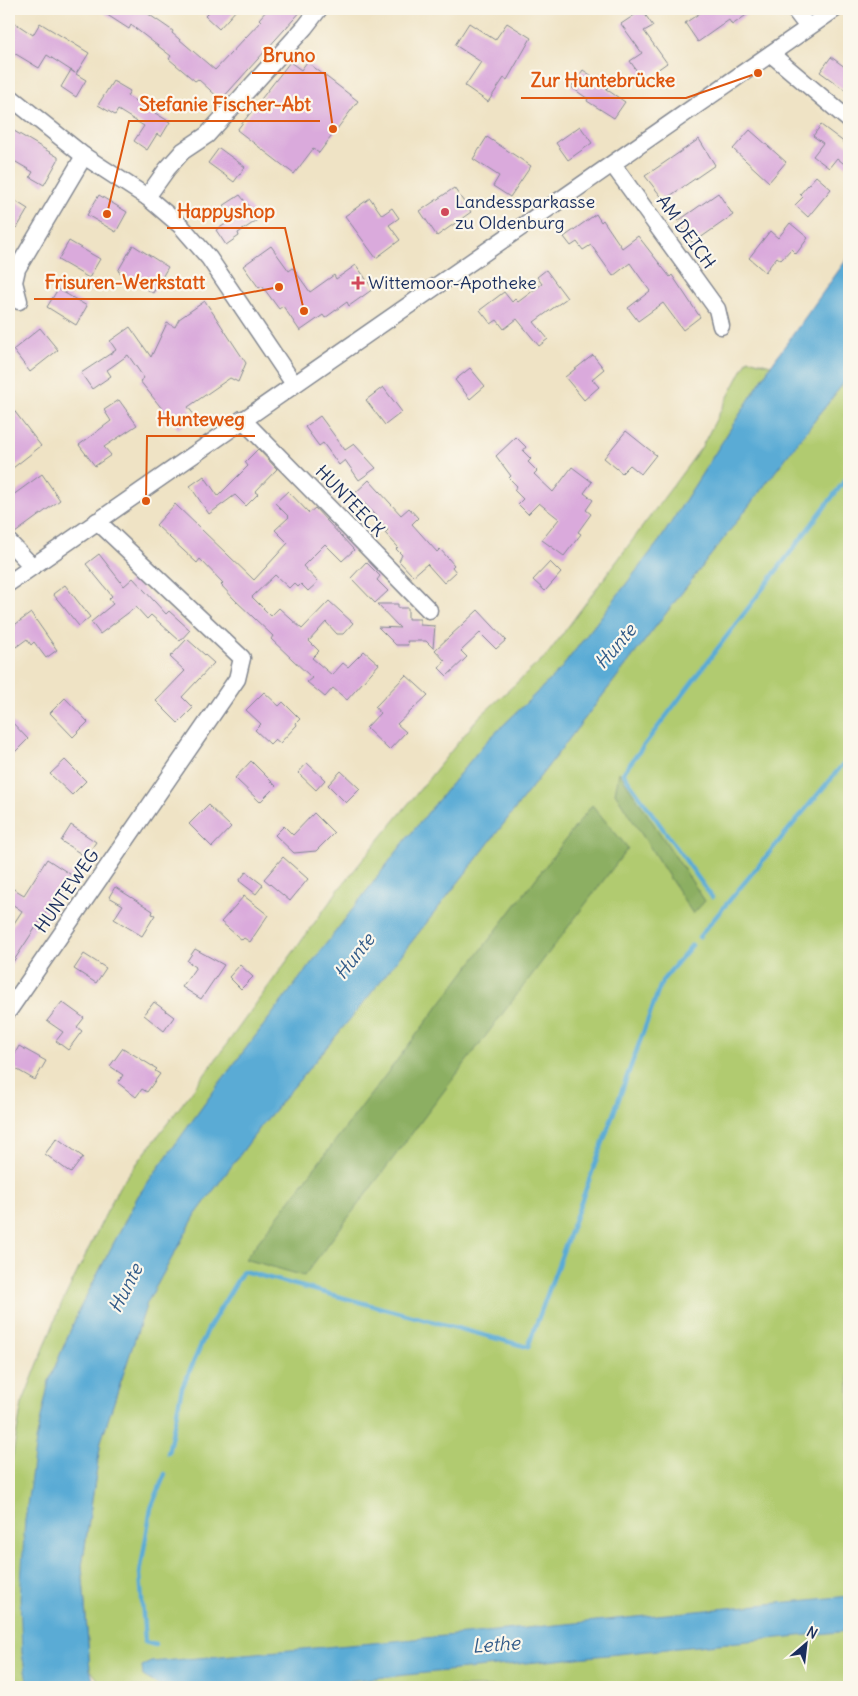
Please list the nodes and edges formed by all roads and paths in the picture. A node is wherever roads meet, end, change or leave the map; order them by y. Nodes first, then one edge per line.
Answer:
1 (319, 9) edge
2 (794, 9) edge
3 (835, 9) edge
4 (808, 28) junction
5 (771, 54) junction
6 (9, 96) edge
7 (849, 120) edge
8 (84, 156) junction
9 (613, 165) junction
10 (147, 197) junction
11 (15, 255) edge
12 (18, 301) dead end
13 (721, 326) dead end
14 (294, 384) junction
15 (242, 420) junction
16 (97, 521) junction
17 (9, 542) edge
18 (32, 566) junction
19 (9, 583) edge
20 (429, 610) dead end
21 (9, 1010) edge

1 - 10 street
2 - 4 street
3 - 4 street
4 - 5 street
5 - 7 street
5 - 9 street
6 - 8 street
8 - 10 street
8 - 11 street
9 - 13 street, AM DEICH
9 - 14 street
10 - 14 street
11 - 12 street
14 - 15 street
15 - 16 street
15 - 20 street, HUNTEECK
16 - 18 street
16 - 21 street, HUNTEWEG
17 - 18 street
18 - 19 street

